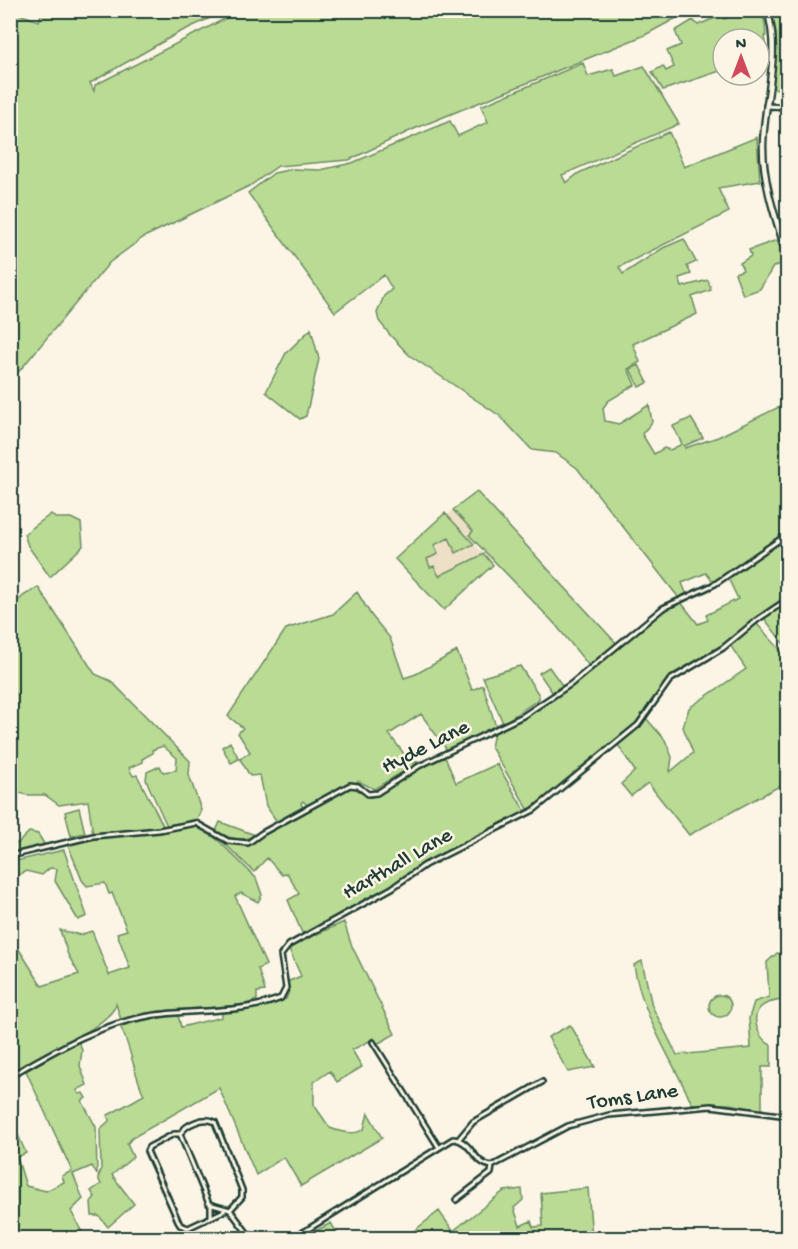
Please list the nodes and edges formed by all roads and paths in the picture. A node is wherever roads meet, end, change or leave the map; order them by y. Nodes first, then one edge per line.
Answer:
1 (767, 10) edge
2 (766, 106) junction
3 (788, 107) edge
4 (788, 258) edge
5 (788, 534) edge
6 (788, 599) edge
7 (10, 856) edge
8 (373, 1042) dead end
9 (10, 1076) edge
10 (542, 1082) dead end
11 (788, 1116) edge
12 (180, 1134) junction
13 (458, 1140) junction
14 (438, 1146) junction
15 (492, 1166) junction
16 (456, 1200) dead end
17 (211, 1206) junction
18 (230, 1210) junction
19 (224, 1211) junction
20 (211, 1217) junction
21 (251, 1239) edge
22 (294, 1239) edge

1 - 2 street
2 - 3 street
2 - 4 street
5 - 7 street, Hyde Lane
6 - 9 street, Harthall Lane
8 - 14 street
10 - 13 street
11 - 15 street, Toms Lane
12 - 17 street
12 - 18 street
12 - 20 street
13 - 14 street
13 - 15 street
14 - 22 street
15 - 16 street, Toms Lane
17 - 19 street
17 - 20 street
18 - 19 street
18 - 21 street
19 - 20 street

